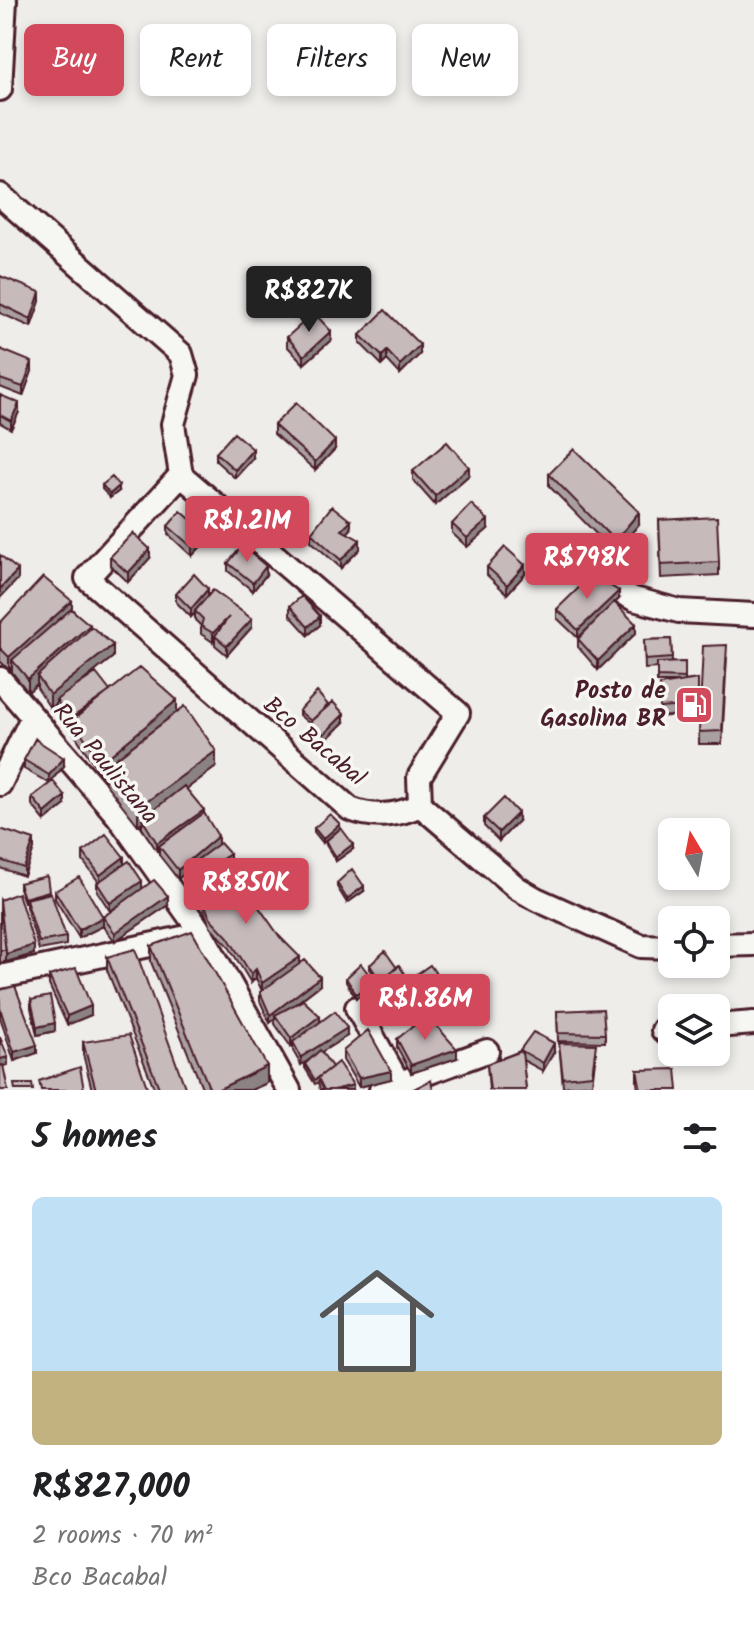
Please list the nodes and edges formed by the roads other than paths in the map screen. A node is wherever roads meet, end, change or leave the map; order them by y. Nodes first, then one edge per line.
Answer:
1 (5, 0) edge
2 (0, 89) edge
3 (0, 195) edge
4 (181, 475) junction
5 (544, 553) dead end
6 (754, 615) edge
7 (0, 679) edge
8 (32, 718) junction
9 (0, 784) edge
10 (420, 805) junction
11 (202, 934) junction
12 (754, 944) edge
13 (730, 945) edge
14 (658, 947) edge
15 (0, 977) edge
16 (357, 1008) dead end
17 (754, 1023) edge
18 (730, 1025) edge
19 (487, 1051) dead end
20 (390, 1087) edge
21 (289, 1090) edge

1 - 2 street
3 - 4 street
4 - 10 street
4 - 10 street, Bco Bacabal
5 - 6 street
7 - 8 street, Rua Paulistana
8 - 9 street
8 - 11 street, Rua Paulistana
10 - 14 street
11 - 15 street
11 - 21 street, Rua Paulistana
12 - 13 street
16 - 20 street
17 - 18 street
19 - 20 street

